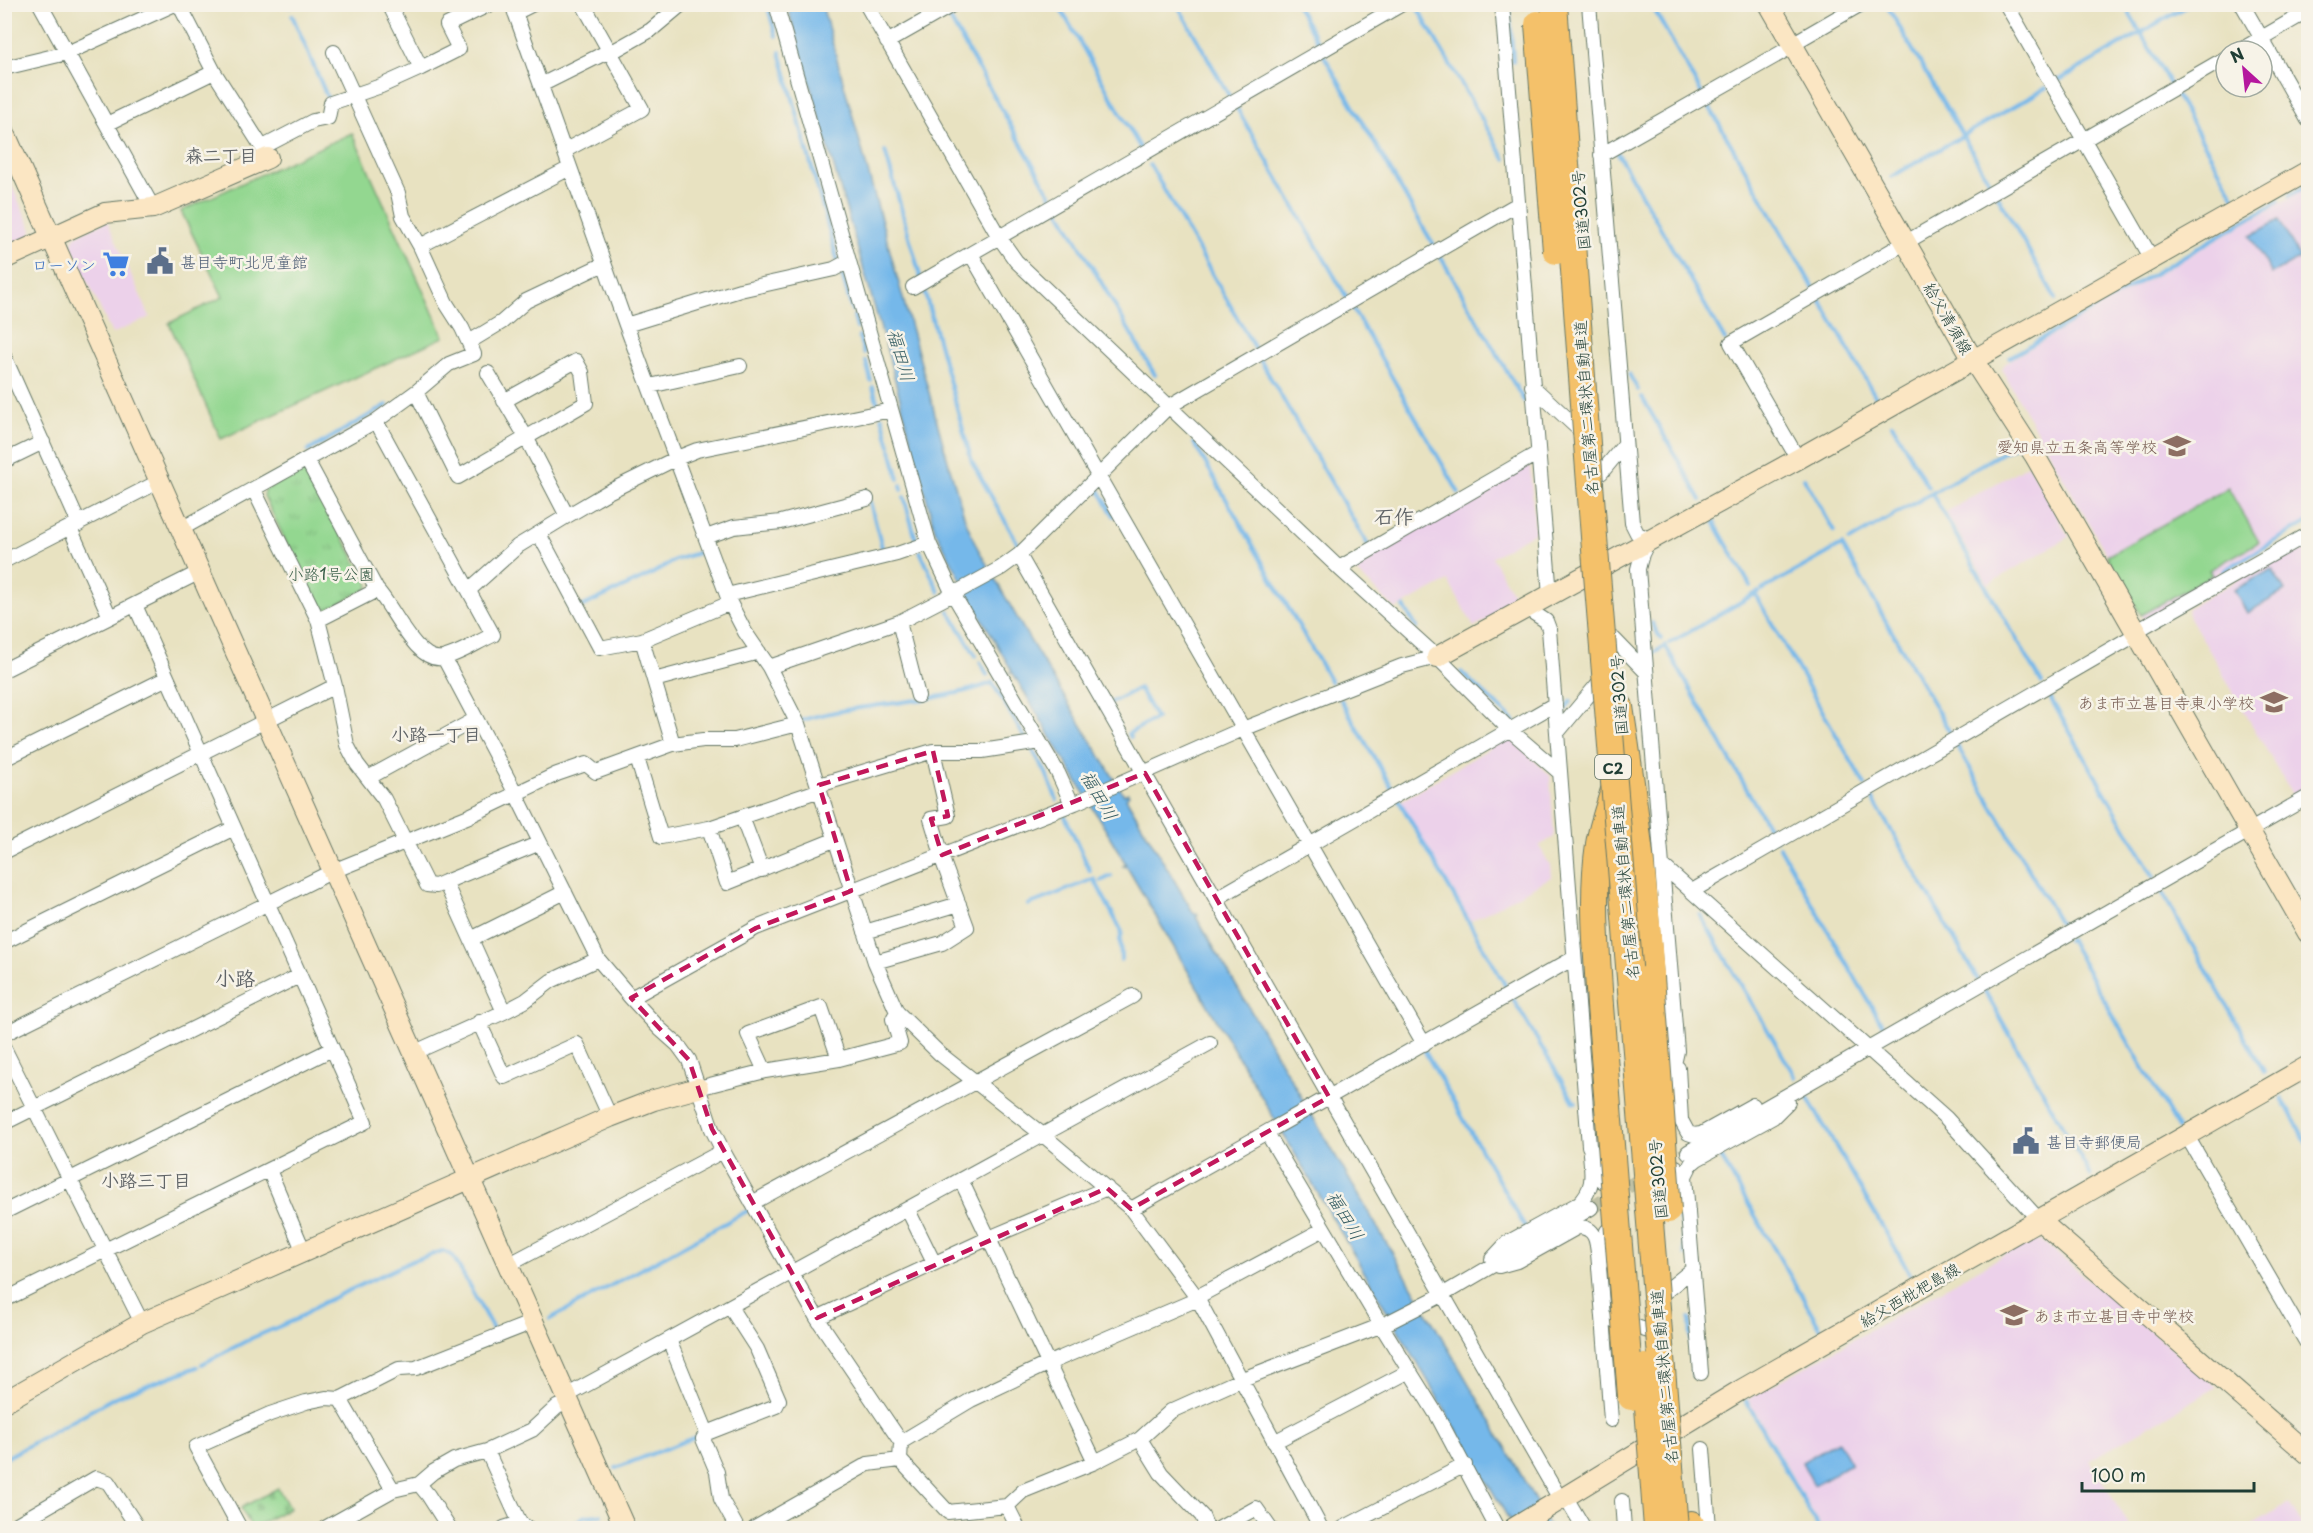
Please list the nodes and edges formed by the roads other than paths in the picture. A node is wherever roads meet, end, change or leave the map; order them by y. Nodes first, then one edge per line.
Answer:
1 (40, 4) edge
2 (177, 4) edge
3 (389, 4) edge
4 (490, 4) edge
5 (533, 4) edge
6 (583, 4) edge
7 (682, 4) edge
8 (776, 4) edge
9 (866, 4) edge
10 (954, 4) edge
11 (1402, 4) edge
12 (1502, 4) edge
13 (1537, 4) edge
14 (1554, 4) edge
15 (1563, 4) edge
16 (1589, 4) edge
17 (1769, 4) edge
18 (1861, 4) edge
19 (2006, 4) edge
20 (2242, 4) edge
21 (513, 9) edge
22 (2308, 11) edge
23 (2262, 38) junction
24 (887, 42) junction
25 (1792, 45) junction
26 (334, 52) dead end
27 (610, 52) junction
28 (67, 53) junction
29 (2214, 65) edge
30 (4, 68) edge
31 (421, 68) junction
32 (214, 72) junction
33 (541, 85) junction
34 (353, 95) junction
35 (2308, 120) edge
36 (107, 124) junction
37 (4, 131) edge
38 (2083, 140) junction
39 (564, 151) junction
40 (265, 152) junction
41 (1601, 155) junction
42 (570, 168) junction
43 (2308, 171) edge
44 (1518, 204) junction
45 (153, 208) junction
46 (999, 237) junction
47 (52, 238) junction
48 (1905, 243) junction
49 (420, 246) junction
50 (971, 254) junction
51 (4, 259) edge
52 (2152, 259) junction
53 (849, 261) junction
54 (604, 264) junction
55 (913, 287) dead end
56 (626, 325) junction
57 (469, 342) junction
58 (1973, 360) junction
59 (6, 361) edge
60 (740, 366) dead end
61 (488, 373) dead end
62 (1532, 386) junction
63 (650, 387) junction
64 (416, 392) junction
65 (504, 401) junction
66 (1168, 407) junction
67 (891, 410) junction
68 (376, 421) junction
69 (526, 437) junction
70 (43, 442) junction
71 (1625, 444) junction
72 (1538, 453) junction
73 (677, 458) junction
74 (1798, 459) junction
75 (307, 460) junction
76 (4, 461) edge
77 (1600, 461) junction
78 (1097, 477) junction
79 (160, 481) junction
80 (254, 490) junction
81 (867, 499) dead end
82 (567, 516) junction
83 (75, 526) junction
84 (181, 529) junction
85 (539, 534) junction
86 (2308, 534) edge
87 (706, 537) junction
88 (1649, 540) junction
89 (929, 543) junction
90 (1019, 555) junction
91 (4, 561) edge
92 (1608, 563) junction
93 (1339, 568) junction
94 (200, 572) junction
95 (377, 590) junction
96 (470, 590) junction
97 (955, 593) junction
98 (1550, 595) junction
99 (729, 599) junction
100 (135, 605) junction
101 (1526, 608) junction
102 (110, 617) junction
103 (318, 620) junction
104 (898, 622) junction
105 (2136, 633) junction
106 (642, 640) junction
107 (1615, 651) junction
108 (759, 652) junction
109 (1437, 657) junction
110 (444, 658) junction
111 (769, 667) junction
112 (4, 670) edge
113 (1646, 672) junction
114 (167, 678) junction
115 (654, 680) junction
116 (335, 686) junction
117 (918, 696) dead end
118 (1555, 704) junction
119 (1620, 707) junction
120 (476, 719) junction
121 (267, 722) junction
122 (798, 724) junction
123 (1243, 729) junction
124 (1510, 730) junction
125 (1557, 732) junction
126 (1040, 742) junction
127 (673, 744) junction
128 (933, 751) junction
129 (201, 754) junction
130 (638, 758) junction
131 (4, 759) edge
132 (1623, 760) junction
133 (1559, 772) junction
134 (1145, 773) junction
135 (368, 778) junction
136 (820, 788) junction
137 (516, 794) junction
138 (2308, 797) edge
139 (1075, 803) junction
140 (742, 817) junction
141 (234, 828) junction
142 (709, 828) junction
143 (2250, 831) junction
144 (834, 840) junction
145 (405, 842) junction
146 (540, 843) junction
147 (1310, 845) junction
148 (4, 852) edge
149 (942, 856) junction
150 (1662, 865) junction
151 (762, 870) junction
152 (333, 871) junction
153 (445, 882) junction
154 (851, 891) junction
155 (1692, 891) junction
156 (564, 892) junction
157 (1217, 898) junction
158 (267, 904) junction
159 (958, 904) junction
160 (865, 932) junction
161 (2308, 933) edge
162 (471, 939) junction
163 (4, 942) edge
164 (1574, 958) junction
165 (598, 959) junction
166 (875, 962) junction
167 (299, 976) junction
168 (1133, 996) dead end
169 (631, 998) junction
170 (504, 1012) junction
171 (897, 1012) junction
172 (479, 1022) junction
173 (4, 1034) edge
174 (1210, 1043) dead end
175 (1424, 1044) junction
176 (4, 1048) edge
177 (332, 1049) junction
178 (1869, 1049) junction
179 (1677, 1051) junction
180 (413, 1053) junction
181 (838, 1059) junction
182 (2308, 1066) edge
183 (765, 1071) junction
184 (976, 1081) junction
185 (698, 1089) junction
186 (1800, 1089) junction
187 (1329, 1097) junction
188 (35, 1108) junction
189 (610, 1116) junction
190 (4, 1123) edge
191 (1269, 1132) junction
192 (1043, 1135) junction
193 (2187, 1136) junction
194 (1589, 1146) junction
195 (723, 1150) junction
196 (1688, 1152) tunnel mouth
197 (268, 1170) junction
198 (70, 1179) junction
199 (470, 1179) junction
200 (961, 1180) junction
201 (1107, 1188) junction
202 (752, 1203) junction
203 (1591, 1208) tunnel mouth
204 (1131, 1209) junction
205 (908, 1210) junction
206 (1688, 1211) junction
207 (4, 1212) edge
208 (2039, 1220) junction
209 (1324, 1229) junction
210 (989, 1238) junction
211 (106, 1250) junction
212 (304, 1252) junction
213 (934, 1263) junction
214 (508, 1265) junction
215 (1599, 1267) junction
216 (1693, 1269) junction
217 (1480, 1271) junction
218 (792, 1273) junction
219 (1666, 1291) junction
220 (1442, 1295) junction
221 (1197, 1298) junction
222 (4, 1300) edge
223 (730, 1307) junction
224 (1603, 1317) junction
225 (817, 1318) junction
226 (533, 1322) junction
227 (142, 1323) junction
228 (1383, 1325) junction
229 (1669, 1338) junction
230 (669, 1340) junction
231 (2308, 1346) edge
232 (1049, 1363) junction
233 (1404, 1374) dead end
234 (1701, 1374) dead end
235 (1240, 1380) junction
236 (567, 1399) junction
237 (340, 1400) junction
238 (4, 1402) edge
239 (1611, 1420) dead end
240 (1677, 1429) junction
241 (707, 1433) junction
242 (1140, 1439) junction
243 (901, 1442) junction
244 (1274, 1442) junction
245 (1703, 1449) dead end
246 (488, 1451) junction
247 (2308, 1455) edge
248 (900, 1460) junction
249 (1095, 1462) junction
250 (1465, 1465) junction
251 (418, 1484) junction
252 (393, 1490) junction
253 (1559, 1500) junction
254 (1622, 1501) dead end
255 (1007, 1506) junction
256 (524, 1526) edge
257 (331, 1527) edge
258 (10, 1528) edge
259 (138, 1528) edge
260 (240, 1528) edge
261 (449, 1528) edge
262 (504, 1528) edge
263 (625, 1528) edge
264 (737, 1528) edge
265 (755, 1528) edge
266 (1018, 1528) edge
267 (1206, 1528) edge
268 (1220, 1528) edge
269 (1270, 1528) edge
270 (1321, 1528) edge
271 (1343, 1528) edge
272 (1497, 1528) edge
273 (1514, 1528) edge
274 (1584, 1528) edge
275 (1624, 1528) edge
276 (1641, 1528) edge
277 (1657, 1528) edge
278 (1676, 1528) edge
279 (1684, 1528) edge
280 (1691, 1528) edge
281 (1709, 1528) edge

1 - 28 street
2 - 28 street
2 - 32 street
3 - 31 street
4 - 31 street
5 - 21 street
6 - 27 street
7 - 27 street
8 - 53 street
9 - 24 street
10 - 24 street
11 - 46 street
12 - 44 street
13 - 277 highway, 名古屋第二環状自動車道 / C2, bridge
14 - 278 highway, 名古屋第二環状自動車道 / C2, bridge
15 - 77 highway, 国道302号
16 - 41 street
17 - 25 street, 給父清須線
18 - 25 street
19 - 38 street
20 - 23 street
21 - 33 street
22 - 23 street
23 - 35 street
24 - 46 street
25 - 41 street
25 - 48 street, 給父清須線
26 - 34 street
27 - 33 street
27 - 39 street
28 - 30 street
28 - 36 street
29 - 38 street
31 - 34 street
32 - 36 street
32 - 40 street
33 - 39 street
34 - 40 street
34 - 49 street
36 - 45 street
37 - 47 street
38 - 48 street
38 - 52 street
39 - 42 street
40 - 45 street
41 - 71 street
42 - 49 street
42 - 54 street
43 - 52 street, 給父清須線
44 - 62 street
44 - 66 street
45 - 47 street
46 - 50 street
46 - 66 street
47 - 51 street
47 - 79 street
48 - 58 street, 給父清須線
48 - 74 street
49 - 57 street
50 - 55 street
50 - 78 street
52 - 58 street, 給父清須線
53 - 56 street
53 - 67 street
54 - 56 street
54 - 57 street
56 - 63 street
57 - 64 street
58 - 74 street
58 - 105 street
59 - 70 street
60 - 63 street
61 - 65 street
62 - 72 street
62 - 77 street
63 - 73 street
64 - 68 street
64 - 69 street
65 - 69 street
65 - 69 street
66 - 78 street
66 - 93 street
67 - 73 street
67 - 89 street
68 - 75 street
68 - 96 street
69 - 82 street
70 - 76 street
70 - 83 street
71 - 77 street
71 - 88 street
72 - 93 street
72 - 98 street
73 - 82 street
73 - 87 street
74 - 88 street
75 - 80 street
75 - 95 street
77 - 92 highway, 国道302号
78 - 90 street
78 - 123 street
79 - 83 street
79 - 84 street
80 - 84 street
80 - 103 street
81 - 87 street
82 - 85 street
83 - 91 street
83 - 102 street
84 - 94 street
85 - 96 street
85 - 106 street
86 - 105 street
87 - 99 street
88 - 92 street
88 - 113 street
89 - 97 street
89 - 99 street
90 - 97 street
90 - 134 street
92 - 98 street
92 - 107 highway, 国道302号
93 - 109 street
94 - 100 street
94 - 121 street
95 - 103 street
95 - 110 street
96 - 110 street
97 - 104 street
97 - 126 street
98 - 101 street
99 - 106 street
99 - 108 street
100 - 102 street
100 - 114 street
101 - 109 street
101 - 118 street
102 - 112 street
103 - 116 street
104 - 111 street
104 - 117 street
105 - 143 street
105 - 155 street
106 - 115 street
107 - 113 street
107 - 119 highway, 国道302号
107 - 125 street
108 - 111 street
108 - 115 street
109 - 123 street
109 - 124 street
110 - 120 street
111 - 122 street
113 - 150 street
114 - 129 street
114 - 131 street
115 - 127 street
116 - 121 street
116 - 135 street
118 - 124 street
118 - 125 street
119 - 132 highway, 国道302号
119 - 280 highway, bridge
120 - 135 street
120 - 137 street
121 - 129 street
121 - 152 street
122 - 127 street
122 - 136 street
123 - 134 street
123 - 147 street
124 - 133 street
124 - 147 street
125 - 133 street
126 - 128 street
126 - 139 street
127 - 130 street
128 - 136 street
128 - 149 street
129 - 141 street
129 - 148 street
130 - 137 street
130 - 142 street
132 - 219 highway, 国道302号
132 - 276 highway, bridge
133 - 164 street
134 - 139 street
134 - 157 street
135 - 145 street
136 - 140 street
136 - 144 street
137 - 145 street
137 - 146 street
138 - 143 street
139 - 149 street
140 - 142 street
140 - 151 street
141 - 158 street
141 - 163 street
142 - 151 street
143 - 161 street
143 - 178 street
144 - 151 street
144 - 154 street
145 - 152 street
145 - 153 street
146 - 153 street
146 - 156 street
147 - 157 street
147 - 175 street
149 - 154 street
149 - 159 street
150 - 155 street
150 - 179 street
152 - 158 street
152 - 180 street
153 - 162 street
154 - 160 street
154 - 169 street
155 - 178 street
156 - 162 street
156 - 165 street
157 - 187 street
158 - 167 street
158 - 173 street
159 - 160 street
159 - 166 street
160 - 166 street
162 - 170 street
164 - 175 street
164 - 194 street
165 - 169 street
165 - 170 street
166 - 171 street
167 - 177 street
167 - 188 street
168 - 184 street
169 - 185 street
170 - 172 street
171 - 181 street
171 - 184 street
172 - 180 street
172 - 189 street
174 - 192 street
175 - 187 street
176 - 188 street
177 - 197 street
177 - 198 street
178 - 186 street
178 - 208 street
179 - 186 street
179 - 206 street
180 - 199 street
181 - 183 street
181 - 183 street
182 - 193 street, 給父西枇杷島線
183 - 185 street
184 - 192 street
184 - 202 street
185 - 189 street
185 - 195 street
186 - 196 street
186 - 206 street
187 - 191 street
187 - 220 street
188 - 190 street
188 - 198 street
189 - 199 street
191 - 204 street
191 - 209 street
192 - 200 street
192 - 201 street
193 - 208 street, 給父西枇杷島線
193 - 231 street
194 - 215 street
194 - 217 street
195 - 202 street
195 - 214 street
197 - 211 street
197 - 212 street
198 - 207 street
198 - 211 street
199 - 212 street
199 - 214 street
200 - 205 street
200 - 210 street
201 - 204 street
201 - 210 street
202 - 218 street
203 - 217 street
204 - 221 street
205 - 213 street
205 - 218 street
206 - 216 street
208 - 240 street, 給父西枇杷島線
208 - 247 street
209 - 221 street
209 - 228 street
210 - 213 street
210 - 232 street
211 - 222 street
211 - 227 street
212 - 227 street
213 - 225 street
214 - 226 street
215 - 217 street
215 - 224 street
216 - 219 street
216 - 234 street
217 - 220 street
218 - 223 street
218 - 225 street
219 - 229 highway, 国道302号
220 - 228 street
220 - 253 street
221 - 232 street
221 - 235 street
223 - 230 street
223 - 241 street
224 - 229 street
224 - 239 street
225 - 243 street
226 - 236 street
226 - 237 street
227 - 238 street
228 - 235 street
228 - 250 street
229 - 240 highway, 国道302号
230 - 236 street
230 - 241 street
232 - 243 street
232 - 249 street
233 - 244 street
235 - 242 street
235 - 244 street
236 - 246 street
236 - 263 street
237 - 252 street
237 - 260 street
240 - 253 street, 給父西枇杷島線
240 - 279 highway, 国道302号
241 - 264 street
242 - 249 street
242 - 267 street
243 - 248 street
244 - 270 street
245 - 281 street
246 - 251 street
246 - 256 street
248 - 255 street
248 - 265 street
249 - 255 street
250 - 271 street
250 - 272 street
251 - 252 street
251 - 261 street
252 - 257 street
253 - 273 street, 給父西枇杷島線
253 - 274 street
254 - 275 street
255 - 266 street
256 - 262 street
258 - 259 street
268 - 269 street

